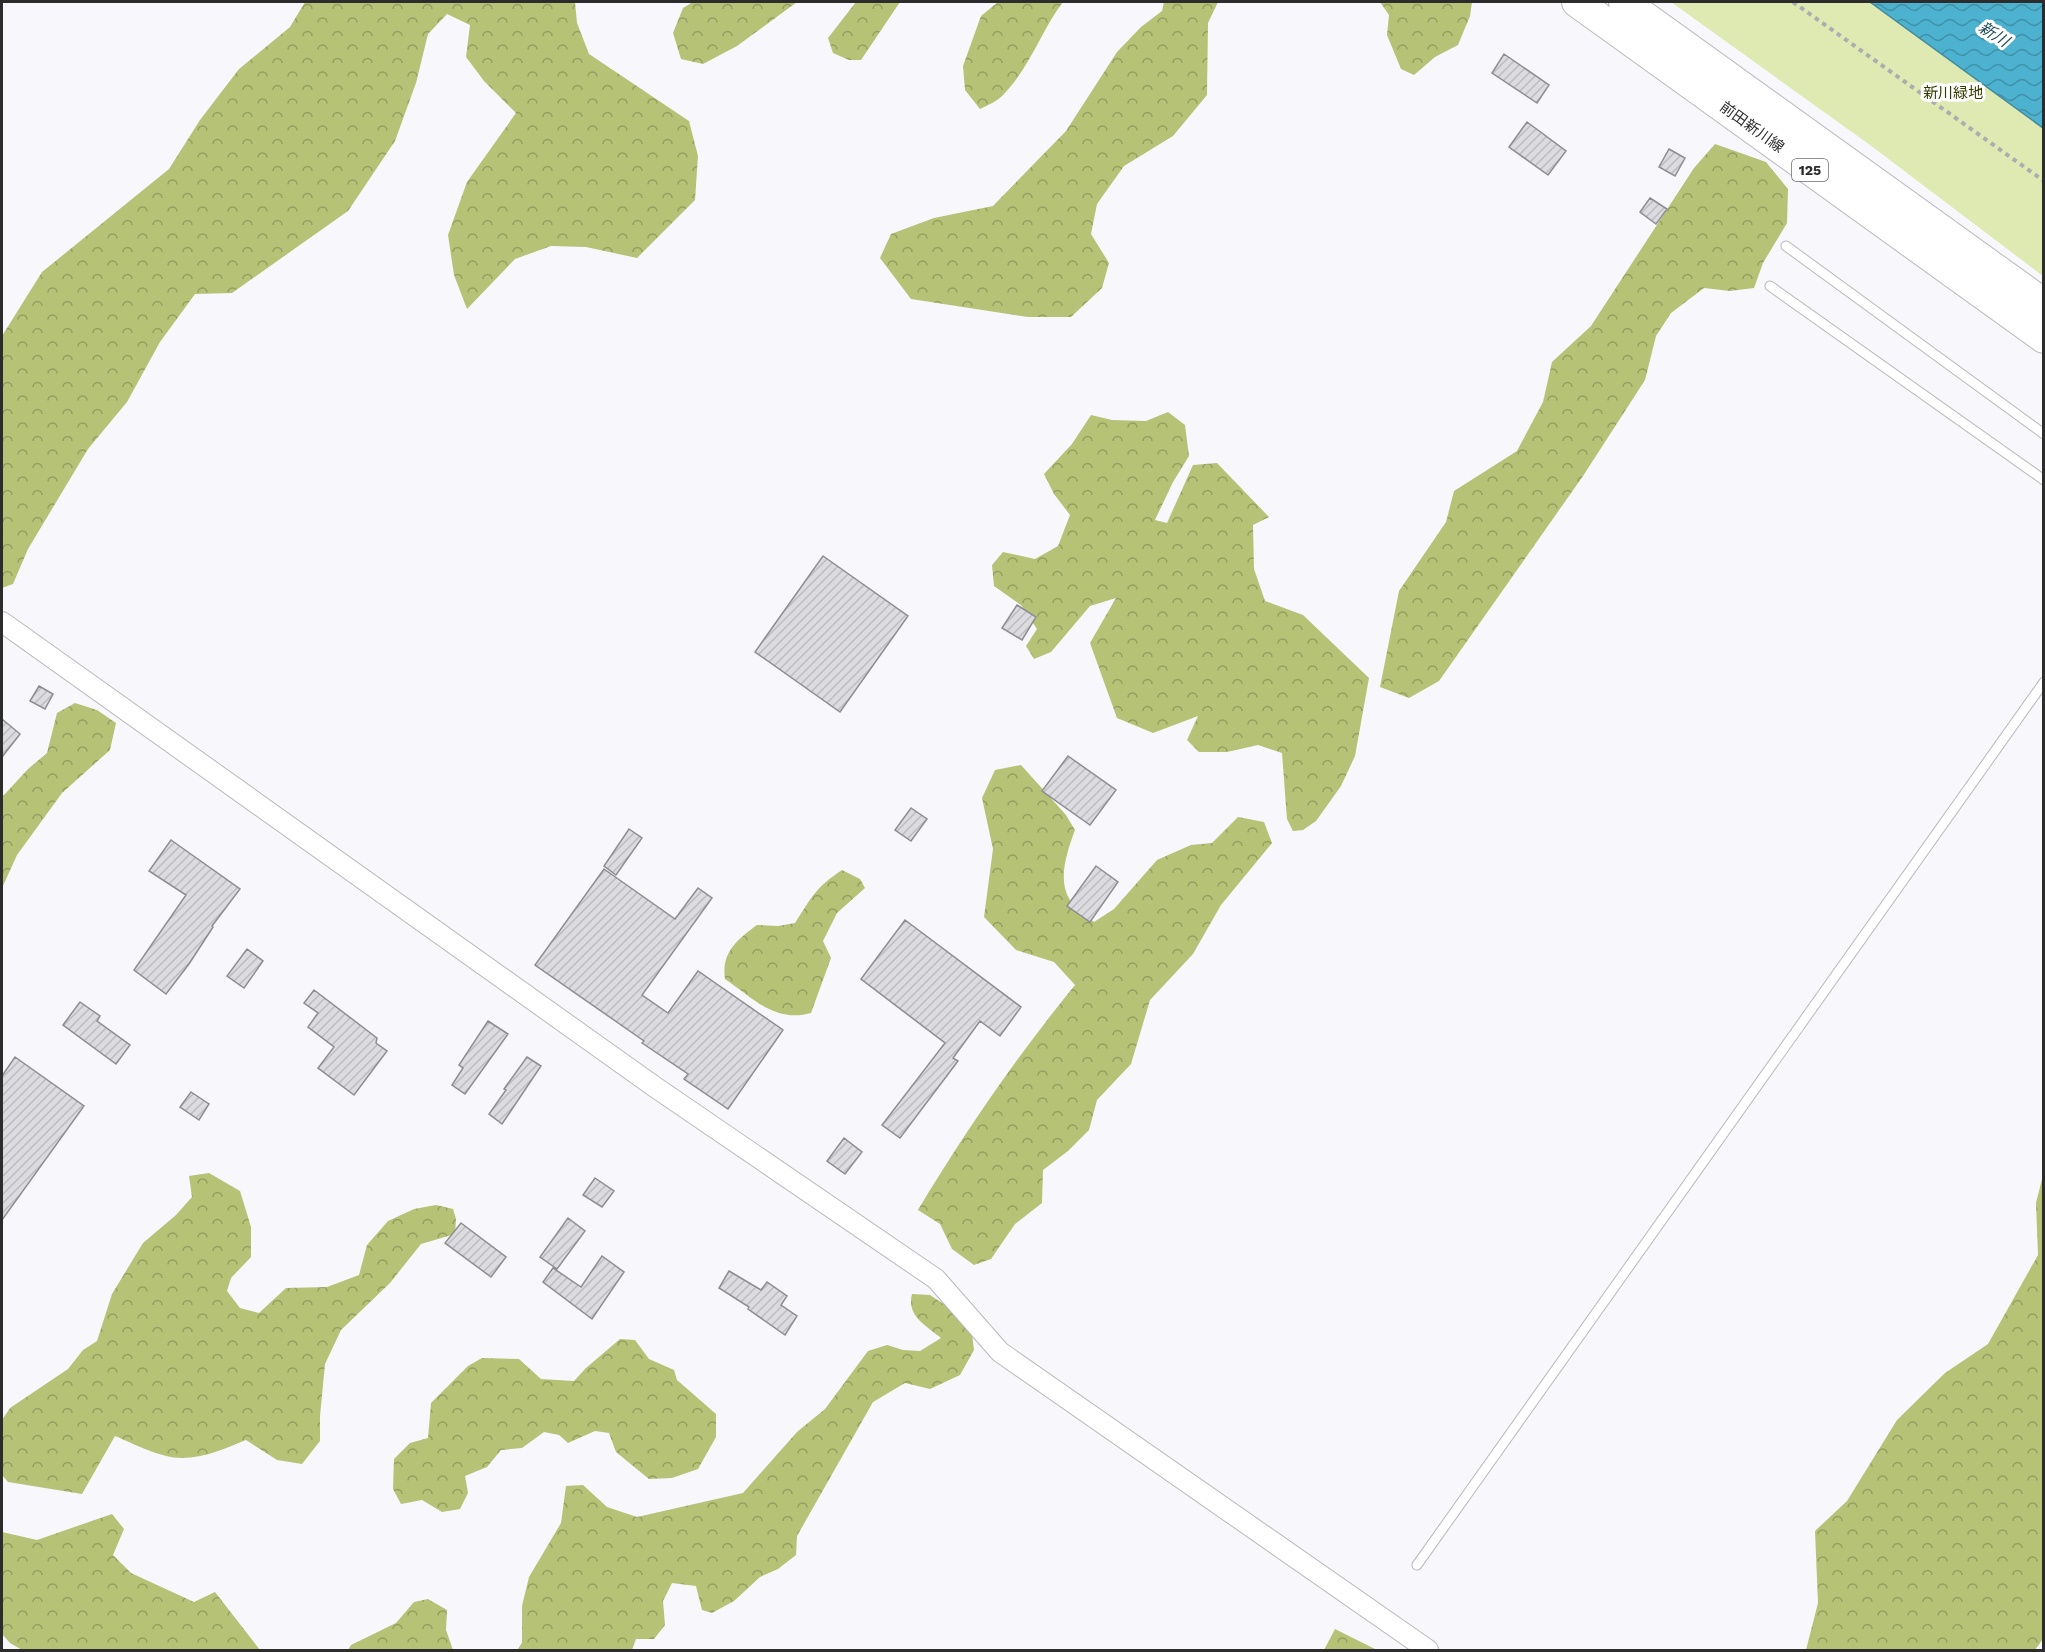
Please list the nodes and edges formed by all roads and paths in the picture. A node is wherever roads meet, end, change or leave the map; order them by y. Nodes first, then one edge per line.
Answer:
1 (1577, 2) edge
2 (1624, 2) edge
3 (1793, 2) edge
4 (2043, 181) edge
5 (1786, 246) dead end
6 (1770, 286) dead end
7 (2043, 304) edge
8 (2043, 338) edge
9 (2043, 434) edge
10 (2043, 480) edge
11 (2, 622) edge
12 (2043, 682) edge
13 (1417, 1565) dead end
14 (1428, 1650) edge

1 - 8 main road, 前田新川線 / 125
2 - 7 main road, 前田新川線 / 125
3 - 4 path
5 - 9 lane
6 - 10 lane
11 - 14 street
12 - 13 lane

